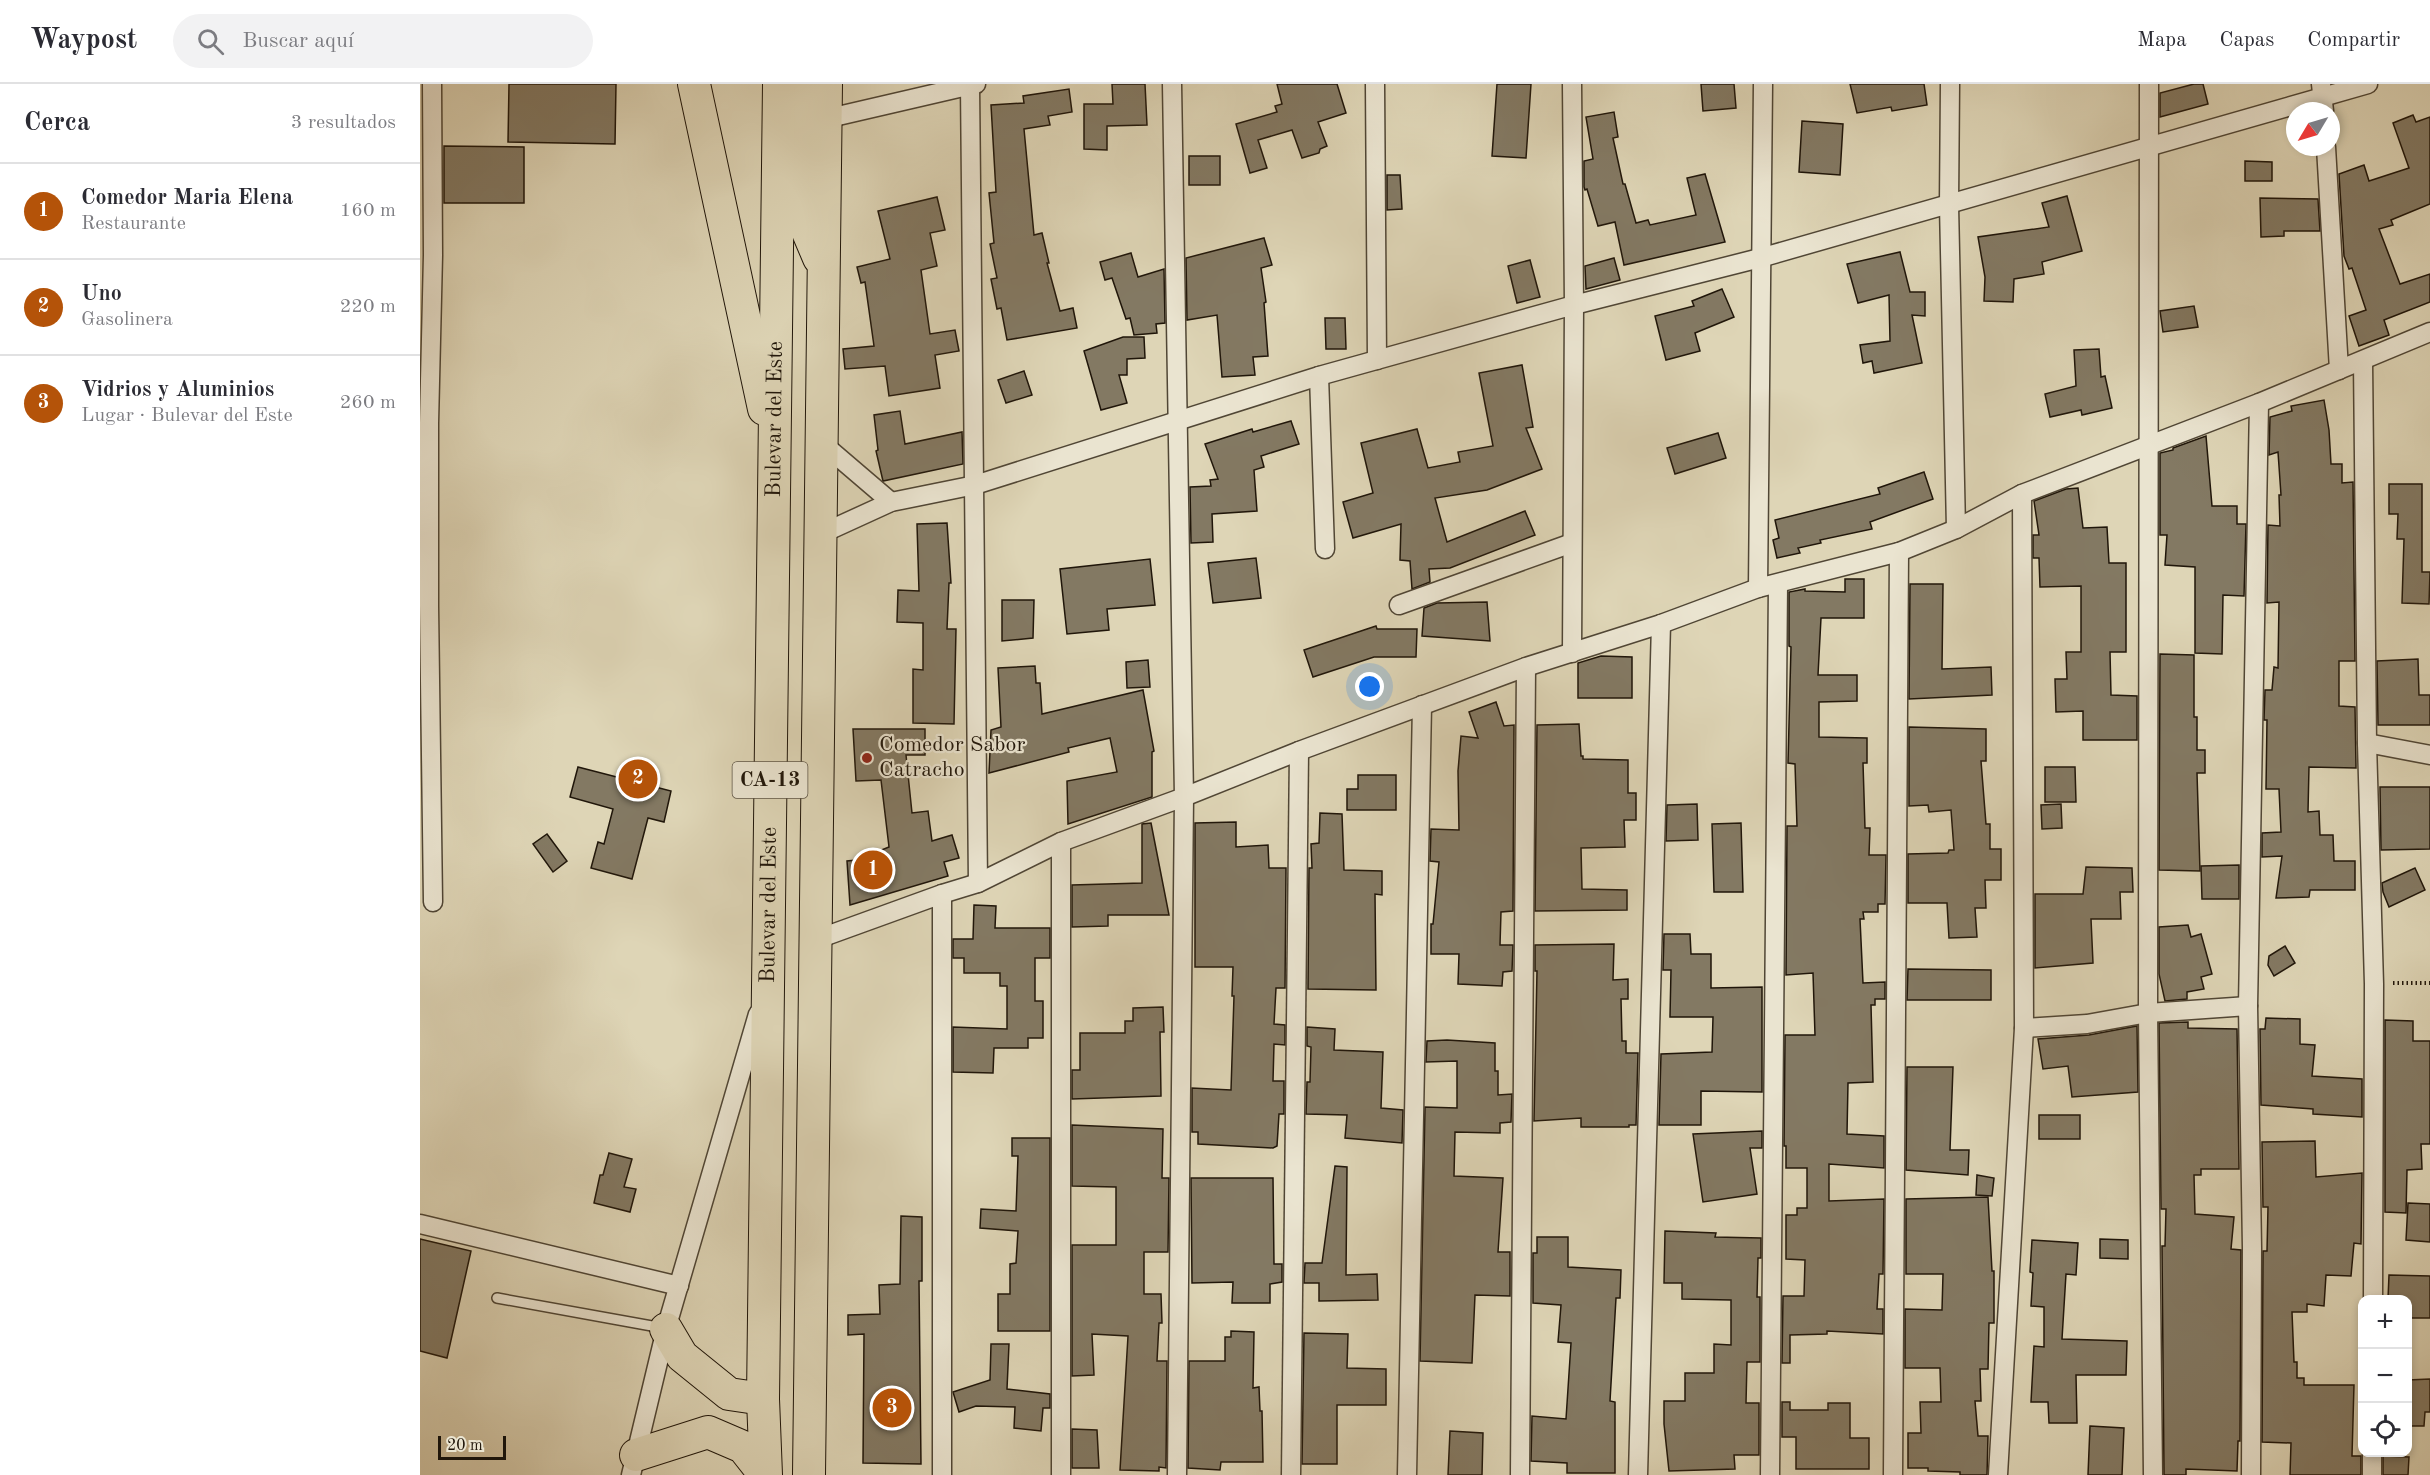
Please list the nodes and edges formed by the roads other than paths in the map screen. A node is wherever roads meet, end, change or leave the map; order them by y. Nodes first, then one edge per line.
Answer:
1 (432, 84) edge
2 (694, 84) edge
3 (779, 84) edge
4 (801, 84) edge
5 (826, 84) edge
6 (1172, 84) edge
7 (1375, 84) edge
8 (1572, 84) edge
9 (1763, 84) edge
10 (1950, 84) edge
11 (2149, 84) edge
12 (2368, 84) edge
13 (973, 85) edge
14 (2323, 97) edge
15 (825, 119) junction
16 (2149, 147) junction
17 (2327, 156) edge
18 (1948, 205) junction
19 (1760, 258) junction
20 (825, 273) junction
21 (1574, 305) junction
22 (2430, 332) edge
23 (1377, 360) junction
24 (2363, 361) junction
25 (2339, 370) junction
26 (1319, 376) junction
27 (2259, 403) junction
28 (1176, 420) junction
29 (822, 443) junction
30 (2149, 445) junction
31 (776, 465) junction
32 (975, 485) junction
33 (2022, 494) junction
34 (891, 502) junction
35 (1956, 529) junction
36 (821, 534) junction
37 (1572, 543) junction
38 (1325, 549) dead end
39 (1899, 552) junction
40 (1778, 584) junction
41 (1758, 588) junction
42 (1399, 605) dead end
43 (424, 606) edge
44 (1661, 624) junction
45 (1572, 653) junction
46 (1526, 667) junction
47 (1422, 705) junction
48 (2367, 743) junction
49 (1299, 751) junction
50 (2430, 755) edge
51 (1184, 797) junction
52 (426, 841) edge
53 (1061, 842) junction
54 (978, 883) junction
55 (942, 894) junction
56 (433, 902) dead end
57 (815, 940) junction
58 (769, 976) junction
59 (2248, 1006) junction
60 (2148, 1013) junction
61 (2024, 1028) junction
62 (420, 1224) edge
63 (679, 1286) junction
64 (2373, 1295) edge
65 (497, 1298) dead end
66 (666, 1329) junction
67 (808, 1382) junction
68 (763, 1399) junction
69 (708, 1432) junction
70 (2372, 1457) edge
71 (634, 1465) edge
72 (766, 1475) edge
73 (809, 1475) edge
74 (942, 1475) edge
75 (1061, 1475) edge
76 (1177, 1475) edge
77 (1291, 1475) edge
78 (1407, 1475) edge
79 (1520, 1475) edge
80 (1638, 1475) edge
81 (1770, 1475) edge
82 (1893, 1475) edge
83 (1998, 1475) edge
84 (2153, 1475) edge
85 (2251, 1475) edge
86 (2372, 1475) edge

1 - 43 street
2 - 31 highway
3 - 31 highway, Bulevar del Este / CA-13
4 - 20 highway
5 - 15 highway, Bulevar del Este / CA-13
6 - 28 street
7 - 23 street
8 - 21 street
9 - 19 street
10 - 18 street
11 - 16 street
12 - 14 street
13 - 15 street
13 - 32 street
14 - 16 street
15 - 20 highway, Bulevar del Este / CA-13
16 - 18 street
16 - 30 street
17 - 25 street
18 - 19 street
18 - 35 street
19 - 21 street
19 - 41 street
20 - 29 highway, Bulevar del Este / CA-13
21 - 23 street
21 - 37 street
22 - 24 street
23 - 26 street
24 - 25 street
24 - 48 street
25 - 27 street
26 - 28 street
26 - 38 street
27 - 30 street
27 - 59 street
28 - 32 street
28 - 51 street
29 - 34 street
29 - 36 highway, Bulevar del Este / CA-13
30 - 33 street
30 - 60 street
31 - 58 highway, Bulevar del Este / CA-13
32 - 34 street
32 - 54 street
33 - 35 street
33 - 61 street
34 - 36 street
35 - 39 street
36 - 57 highway, Bulevar del Este / CA-13
37 - 42 street
37 - 45 street
39 - 40 street
39 - 82 street
40 - 41 street
40 - 81 street
41 - 44 street
43 - 52 street
44 - 45 street
44 - 80 street
45 - 46 street
46 - 47 street
46 - 79 street
47 - 49 street
47 - 78 street
48 - 50 street
48 - 64 street
49 - 51 street
49 - 77 street
51 - 53 street
51 - 76 street
52 - 56 street
53 - 54 street
53 - 75 street
54 - 55 street
55 - 57 street
55 - 74 street
57 - 67 highway, Bulevar del Este / CA-13
58 - 63 street
58 - 68 highway, Bulevar del Este / CA-13
59 - 60 street
59 - 85 street
60 - 61 street
60 - 84 street
61 - 83 street
62 - 63 street
63 - 66 street
65 - 66 lane
66 - 68 highway
66 - 71 street
67 - 68 highway
67 - 73 highway, Bulevar del Este / CA-13
68 - 69 highway
68 - 72 highway, Bulevar del Este / CA-13
69 - 71 highway
69 - 72 highway
70 - 86 street

